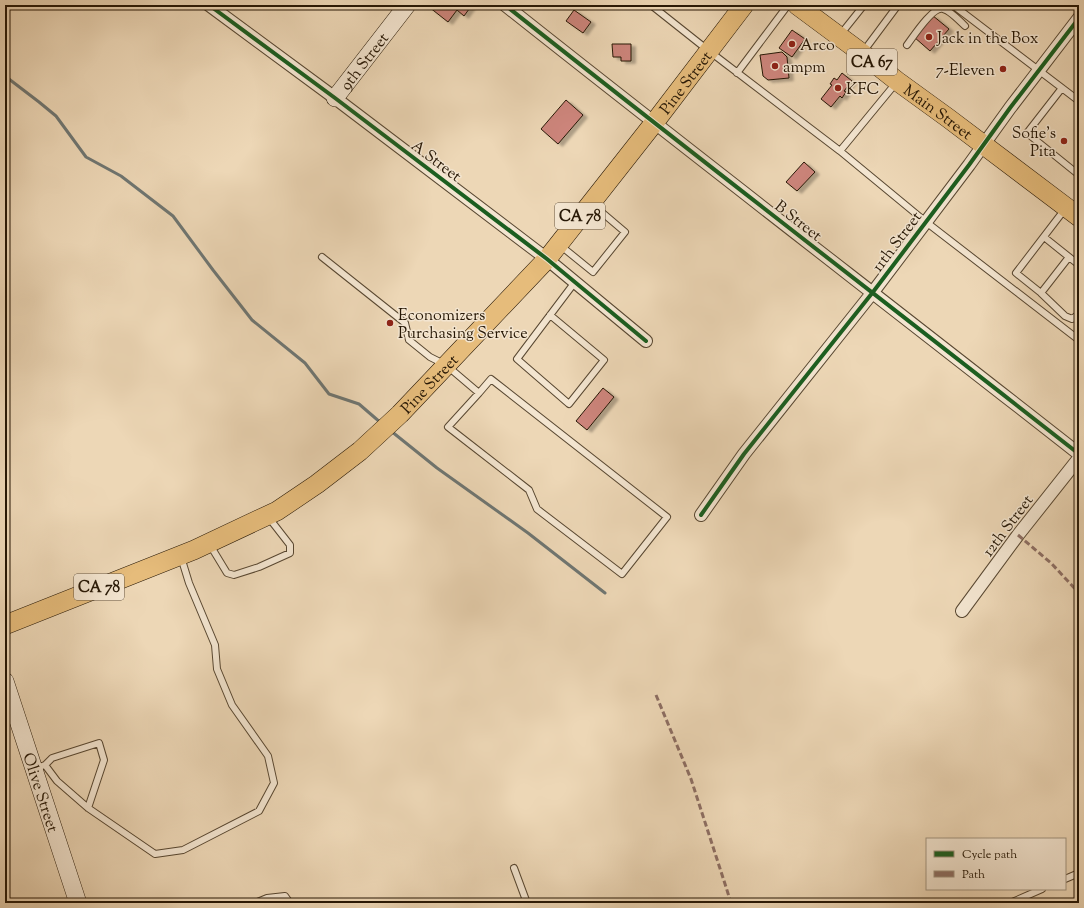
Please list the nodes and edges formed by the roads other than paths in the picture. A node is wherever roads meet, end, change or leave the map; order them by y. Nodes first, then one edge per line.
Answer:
1 (210, 5) edge
2 (407, 5) edge
3 (505, 5) edge
4 (651, 5) edge
5 (744, 5) edge
6 (788, 5) edge
7 (797, 5) edge
8 (864, 5) edge
9 (898, 5) edge
10 (953, 5) edge
11 (1079, 18) edge
12 (965, 26) dead end
13 (839, 36) junction
14 (907, 45) dead end
15 (708, 51) junction
16 (862, 54) junction
17 (1039, 70) junction
18 (737, 73) junction
19 (897, 82) junction
20 (1062, 88) junction
21 (335, 98) junction
22 (1079, 100) edge
23 (654, 123) junction
24 (984, 144) junction
25 (840, 151) junction
26 (1079, 175) edge
27 (591, 203) junction
28 (1073, 212) edge
29 (926, 222) junction
30 (1044, 237) junction
31 (553, 251) junction
32 (1069, 257) junction
33 (322, 258) dead end
34 (1078, 263) edge
35 (575, 282) junction
36 (872, 292) junction
37 (1041, 293) junction
38 (1079, 314) edge
39 (550, 315) junction
40 (1079, 340) edge
41 (646, 341) dead end
42 (446, 365) junction
43 (479, 393) junction
44 (1079, 454) edge
45 (1079, 458) edge
46 (701, 515) dead end
47 (267, 516) junction
48 (209, 543) junction
49 (180, 556) junction
50 (962, 611) dead end
51 (5, 624) edge
52 (5, 680) edge
53 (39, 766) junction
54 (88, 808) junction
55 (514, 868) dead end
56 (1079, 873) edge
57 (1066, 879) edge
58 (1040, 890) edge
59 (78, 903) edge
60 (256, 903) edge
61 (290, 903) edge
62 (527, 903) edge
63 (1010, 903) edge

1 - 21 street, A Street
2 - 21 street, 9th Street
3 - 23 street, B Street
4 - 15 lane
5 - 15 main road, Pine Street / CA 78
6 - 18 lane
7 - 13 main road, Main Street / CA 67
8 - 13 lane
9 - 16 lane
10 - 17 lane
11 - 17 street, 11th Street
12 - 14 lane
13 - 16 main road, Main Street / CA 67
15 - 18 lane
15 - 23 main road, Pine Street / CA 78
16 - 19 main road, Main Street / CA 67
17 - 20 lane
17 - 24 street, 11th Street
18 - 25 lane
19 - 24 main road, Main Street / CA 67
19 - 25 lane
20 - 22 lane
20 - 26 lane
21 - 31 street, A Street
23 - 27 main road, Pine Street / CA 78
23 - 36 street, B Street
24 - 28 main road, Main Street / CA 67
24 - 29 street, 11th Street
25 - 29 lane
27 - 31 main road, Pine Street / CA 78
27 - 31 lane
28 - 30 lane
29 - 36 street, 11th Street
29 - 40 lane
30 - 32 lane
30 - 37 lane
31 - 35 street, A Street
31 - 42 main road, Pine Street / CA 78
32 - 34 lane
32 - 37 lane
33 - 42 lane
35 - 39 lane
35 - 41 street, A Street
36 - 44 street, B Street
36 - 46 street, 11th Street
37 - 38 lane
39 - 39 lane
42 - 43 lane
42 - 47 main road, Pine Street / CA 78
43 - 43 lane
45 - 50 street, 12th Street
47 - 48 main road, Pine Street / CA 78
47 - 48 lane
48 - 49 main road, Pine Street / CA 78
49 - 51 main road, Pine Street / CA 78
49 - 54 lane
52 - 53 street, Olive Street
53 - 54 lane
53 - 54 lane
53 - 59 street, Olive Street
55 - 62 lane
56 - 57 lane
58 - 63 lane
60 - 61 lane

